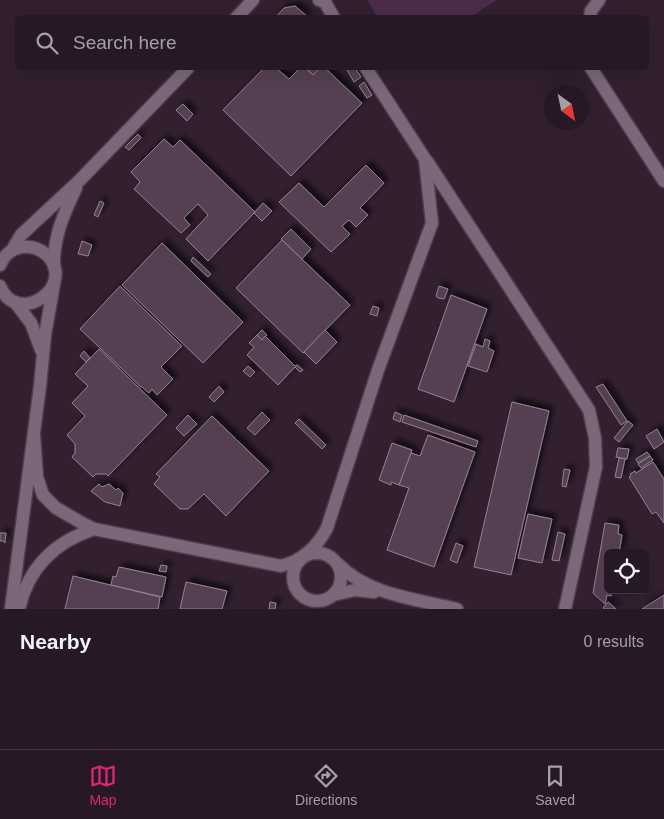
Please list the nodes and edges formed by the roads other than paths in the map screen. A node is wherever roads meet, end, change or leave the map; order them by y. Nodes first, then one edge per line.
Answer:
1 (253, 0) edge
2 (319, 0) edge
3 (599, 0) edge
4 (239, 15) edge
5 (332, 15) edge
6 (590, 15) edge
7 (186, 70) edge
8 (367, 70) edge
9 (592, 70) edge
10 (425, 159) junction
11 (79, 181) junction
12 (664, 181) edge
13 (3, 259) edge
14 (54, 267) junction
15 (54, 284) junction
16 (0, 286) edge
17 (8, 299) edge
18 (43, 355) junction
19 (34, 434) junction
20 (94, 529) junction
21 (304, 556) junction
22 (338, 564) junction
23 (387, 592) junction
24 (327, 598) junction
25 (11, 609) edge
26 (19, 609) edge
27 (312, 609) edge
28 (457, 609) edge
29 (565, 609) edge

1 - 4 street
2 - 5 street
3 - 6 street
7 - 11 street
8 - 10 street
9 - 12 street
10 - 21 street
10 - 29 street
11 - 13 street
11 - 14 street
13 - 14 street
14 - 15 street
15 - 17 street
15 - 18 street
16 - 17 street
17 - 18 street
18 - 19 street
19 - 20 street
19 - 25 street
20 - 21 street
20 - 26 street
21 - 22 street
21 - 24 street
22 - 23 street
22 - 24 street
23 - 24 street
23 - 28 street
24 - 27 street

